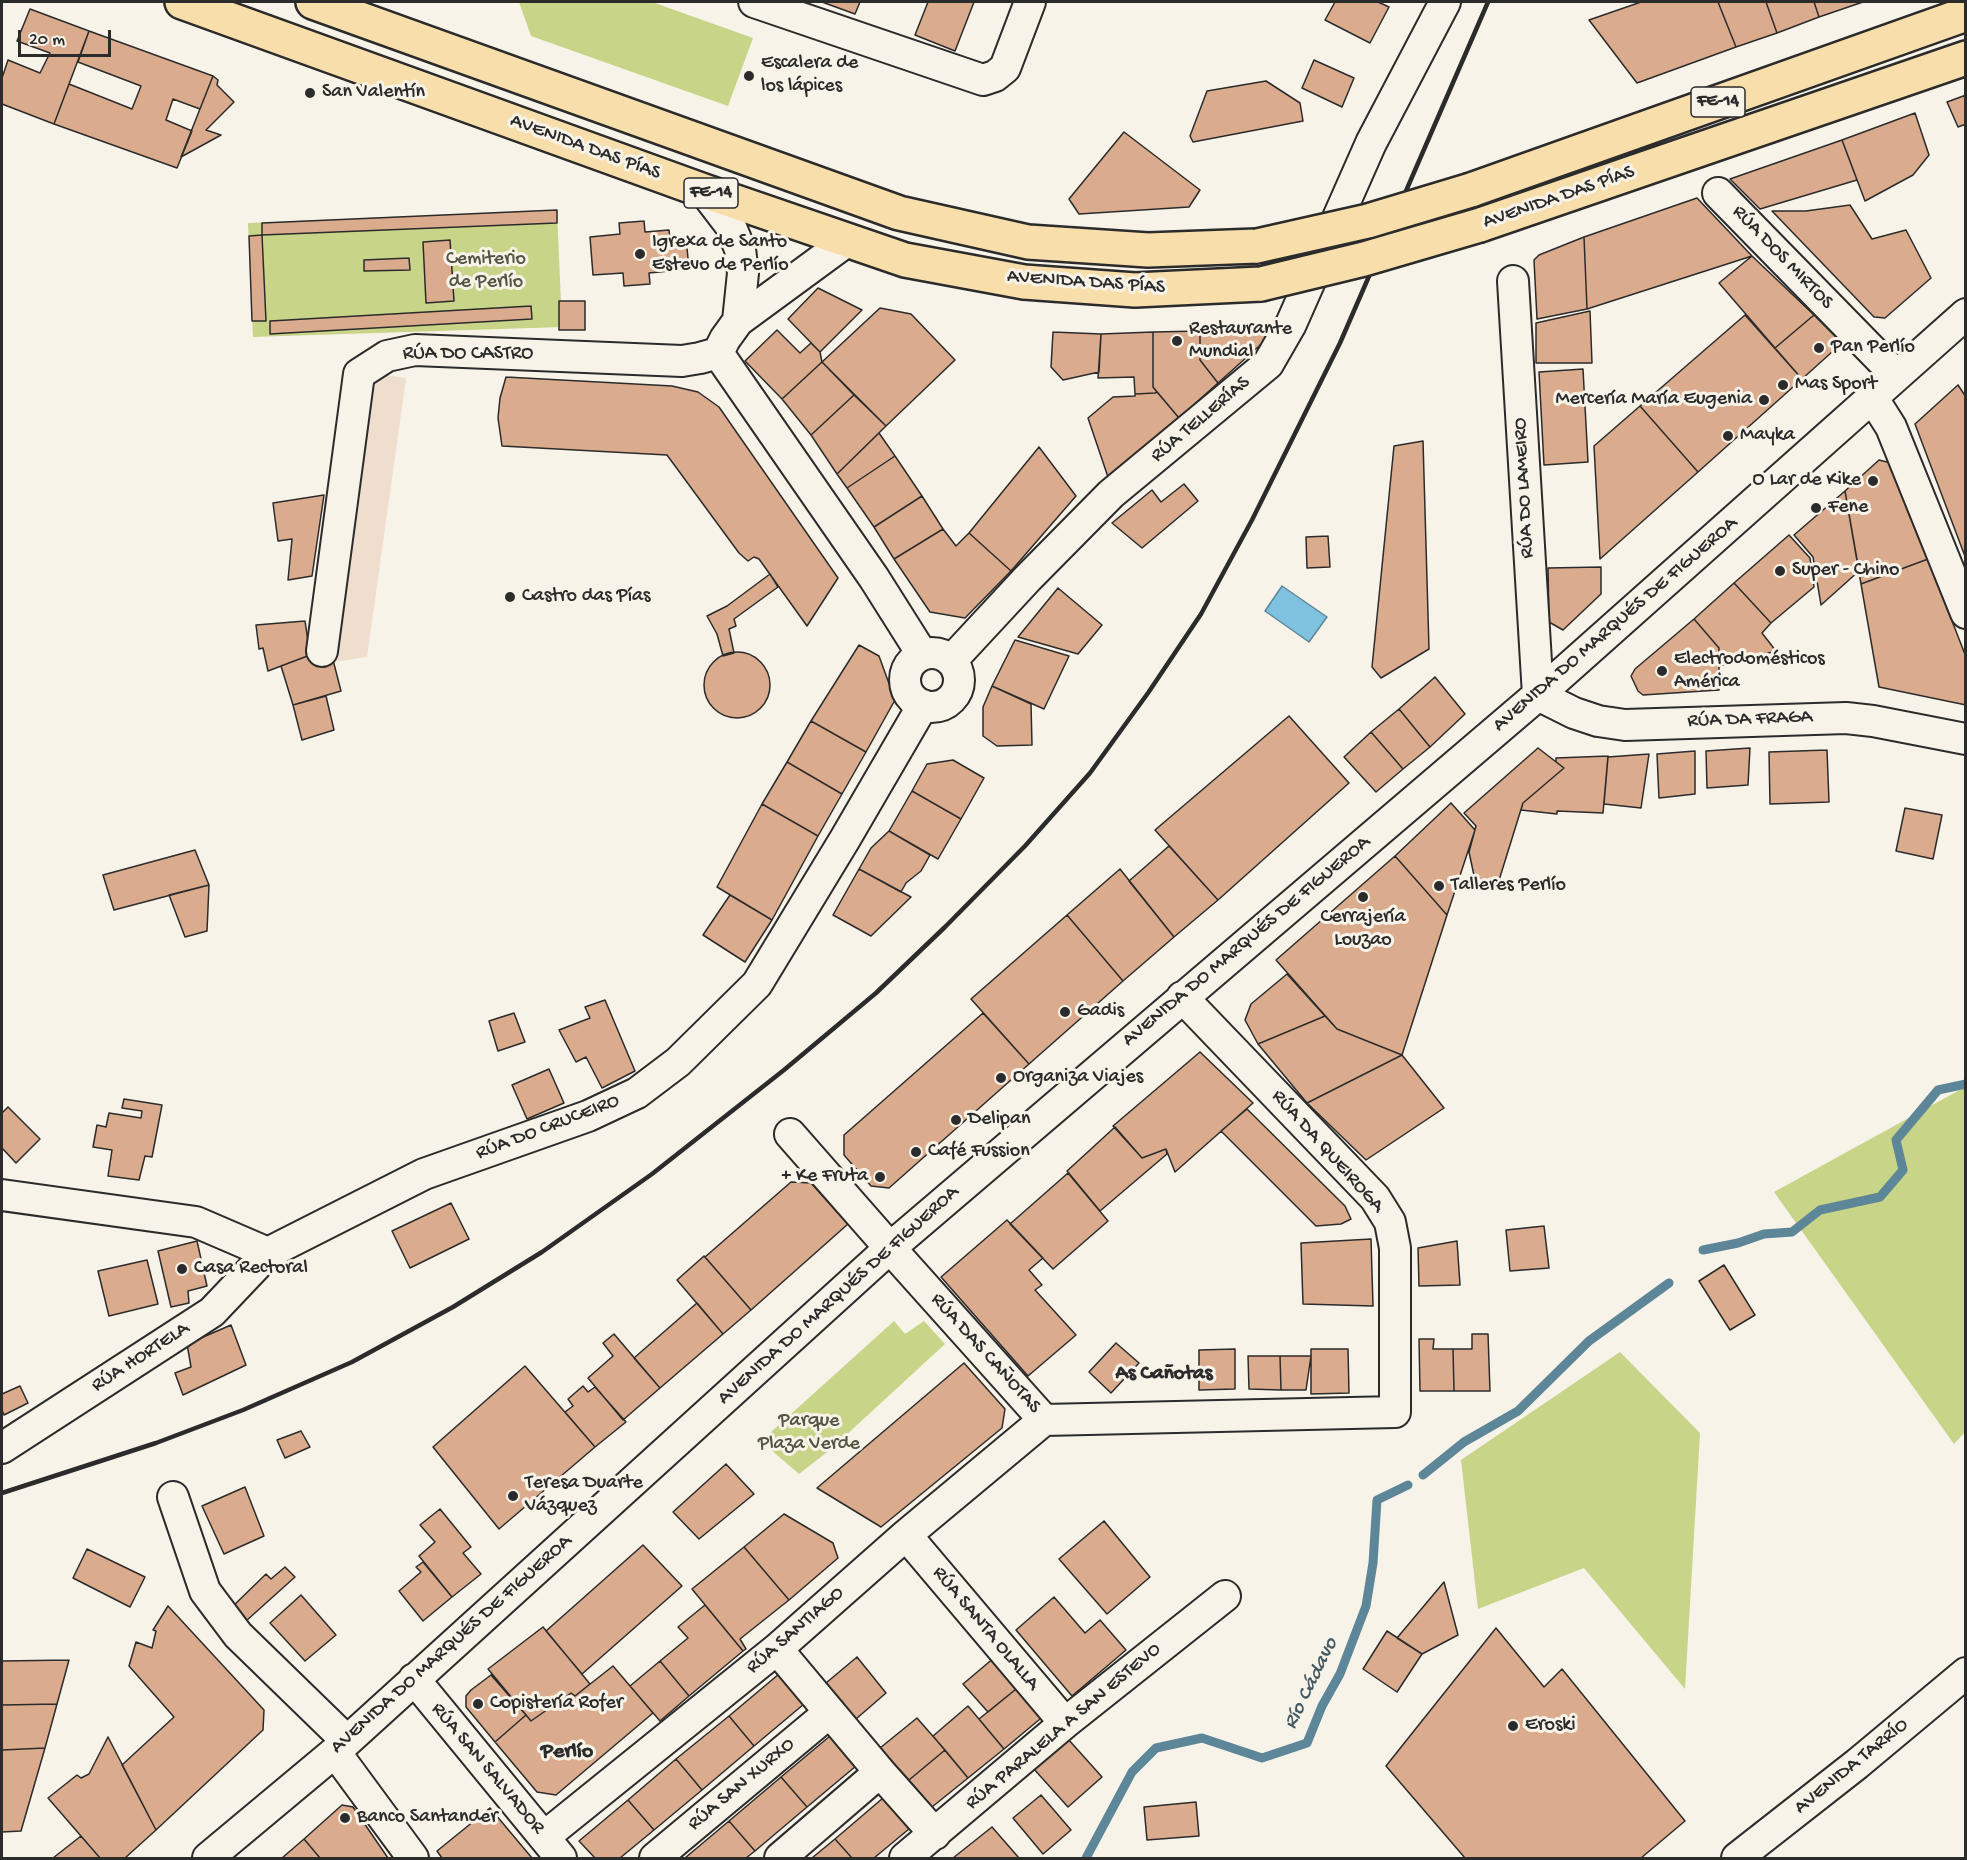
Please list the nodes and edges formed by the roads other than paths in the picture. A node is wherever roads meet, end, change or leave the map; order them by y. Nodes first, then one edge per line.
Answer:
1 (182, 2) edge
2 (313, 2) edge
3 (754, 2) edge
4 (1030, 2) edge
5 (1445, 2) edge
6 (1965, 14) edge
7 (1965, 58) edge
8 (704, 191) junction
9 (1718, 193) dead end
10 (847, 241) junction
11 (1513, 281) dead end
12 (1965, 314) edge
13 (738, 321) junction
14 (718, 353) junction
15 (1896, 375) junction
16 (1872, 397) junction
17 (1965, 614) edge
18 (322, 651) dead end
19 (922, 654) junction
20 (951, 661) junction
21 (1538, 695) junction
22 (923, 705) junction
23 (1965, 739) edge
24 (1182, 997) junction
25 (790, 1134) dead end
26 (2, 1195) edge
27 (890, 1248) junction
28 (268, 1253) junction
29 (1395, 1412) joint
30 (1044, 1420) junction
31 (2, 1448) edge
32 (173, 1497) dead end
33 (906, 1535) junction
34 (1225, 1596) dead end
35 (777, 1649) junction
36 (1965, 1673) edge
37 (414, 1679) junction
38 (830, 1712) junction
39 (1065, 1723) junction
40 (341, 1746) junction
41 (880, 1772) junction
42 (935, 1834) junction
43 (553, 1848) edge
44 (208, 1858) edge
45 (413, 1858) edge
46 (655, 1858) edge
47 (780, 1858) edge
48 (905, 1858) edge
49 (1737, 1858) edge

1 - 8 highway, AVENIDA DAS PÍAS / FE-14
2 - 6 highway, AVENIDA DAS PÍAS / FE-14, bridge
3 - 4 street
5 - 20 street, RÚA TELLERÍAS
7 - 10 highway, AVENIDA DAS PÍAS / FE-14, bridge
8 - 10 highway, AVENIDA DAS PÍAS / FE-14
8 - 13 street
9 - 15 street, RÚA DOS MIRTOS
10 - 13 street
11 - 21 street, RÚA DO LAMEIRO
12 - 15 street, AVENIDA DO MARQUÉS DE FIGUEROA
13 - 14 street
14 - 18 street, RÚA DO CASTRO
14 - 19 street
15 - 16 street, AVENIDA DO MARQUÉS DE FIGUEROA
16 - 17 street
16 - 21 street, AVENIDA DO MARQUÉS DE FIGUEROA
19 - 20 street
19 - 22 street
20 - 22 street
21 - 23 street, RÚA DA FRAGA
21 - 24 street, AVENIDA DO MARQUÉS DE FIGUEROA
22 - 28 street, RÚA DO CRUCEIRO
24 - 27 street, AVENIDA DO MARQUÉS DE FIGUEROA
24 - 29 street, RÚA DA QUEIROGA
25 - 27 street, RÚA DAS CAÑOTAS
26 - 28 street
27 - 30 street, RÚA DAS CAÑOTAS
27 - 37 street, AVENIDA DO MARQUÉS DE FIGUEROA
28 - 31 street, RÚA HORTELA
29 - 30 street, RÚA DAS CAÑOTAS
30 - 33 street, RÚA SANTIAGO
32 - 40 street
33 - 35 street, RÚA SANTIAGO
33 - 39 street, RÚA SANTA OLALLA
34 - 39 street, RÚA PARALELA A SAN ESTEVO
35 - 38 street
35 - 43 street, RÚA SANTIAGO
36 - 49 street, AVENIDA TARRÍO
37 - 40 street, AVENIDA DO MARQUÉS DE FIGUEROA
37 - 43 street, RÚA SAN SALVADOR
38 - 41 street
38 - 46 street, RÚA SAN XURXO
39 - 42 street, RÚA PARALELA A SAN ESTEVO
40 - 44 street, AVENIDA DO MARQUÉS DE FIGUEROA
40 - 45 street
41 - 42 street
41 - 47 street
42 - 48 street, RÚA PARALELA A SAN ESTEVO

